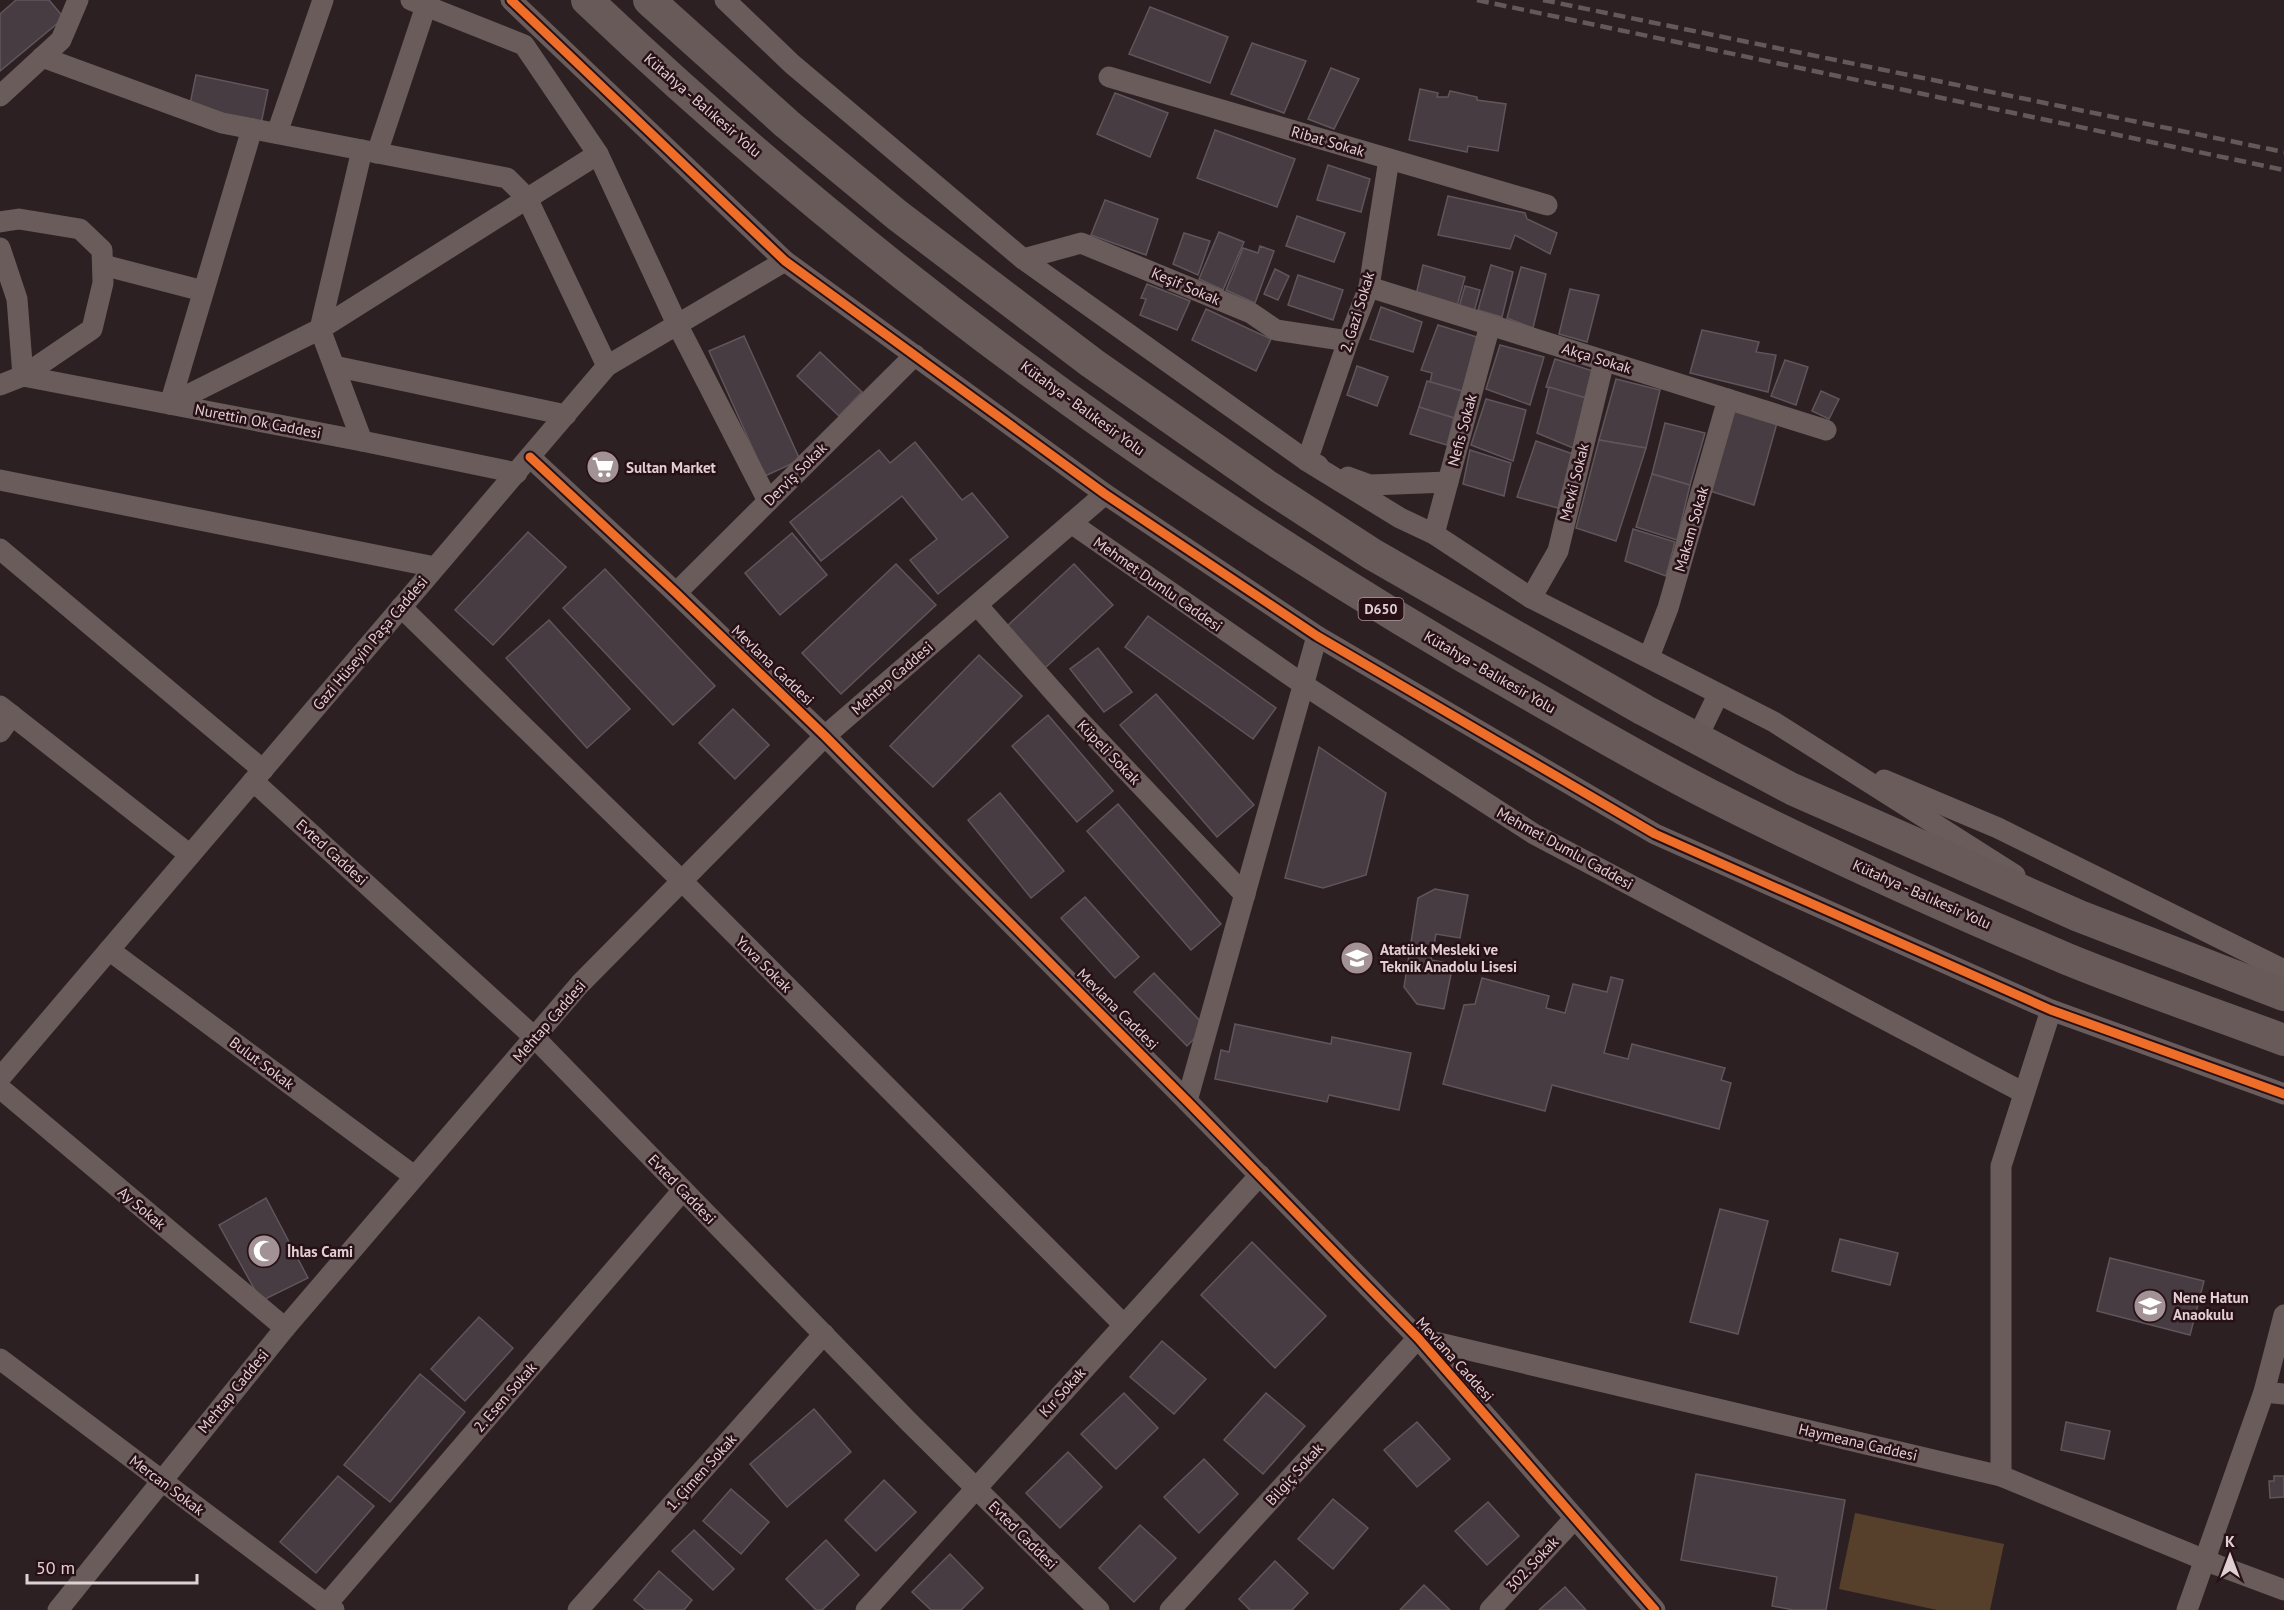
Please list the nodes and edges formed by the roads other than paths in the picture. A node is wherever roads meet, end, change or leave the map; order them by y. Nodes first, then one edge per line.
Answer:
1 (78, 0) edge
2 (323, 0) edge
3 (511, 0) edge
4 (587, 0) edge
5 (649, 0) edge
6 (725, 0) edge
7 (418, 3) edge
8 (42, 57) junction
9 (1109, 77) dead end
10 (0, 96) edge
11 (252, 129) junction
12 (277, 134) junction
13 (369, 152) junction
14 (598, 154) junction
15 (1389, 159) junction
16 (527, 198) junction
17 (1547, 205) dead end
18 (0, 222) edge
19 (0, 248) edge
20 (1023, 259) junction
21 (785, 261) junction
22 (102, 265) junction
23 (1369, 287) junction
24 (203, 291) junction
25 (677, 324) junction
26 (1490, 325) junction
27 (320, 329) junction
28 (1348, 341) junction
29 (915, 355) junction
30 (1604, 361) junction
31 (334, 366) junction
32 (607, 366) junction
33 (23, 376) junction
34 (0, 385) edge
35 (1728, 399) junction
36 (170, 404) junction
37 (566, 415) junction
38 (1827, 430) dead end
39 (362, 441) junction
40 (1307, 461) junction
41 (523, 465) junction
42 (0, 480) edge
43 (1448, 482) junction
44 (1105, 494) junction
45 (768, 501) junction
46 (1071, 523) junction
47 (1434, 534) junction
48 (0, 549) edge
49 (435, 567) junction
50 (676, 593) junction
51 (1531, 598) junction
52 (977, 605) junction
53 (401, 607) junction
54 (1317, 636) junction
55 (1649, 657) junction
56 (1304, 685) junction
57 (1718, 695) junction
58 (4, 718) edge
59 (825, 736) junction
60 (1697, 738) junction
61 (1828, 756) junction
62 (258, 776) junction
63 (190, 855) junction
64 (682, 881) junction
65 (1245, 895) junction
66 (2079, 916) junction
67 (109, 950) junction
68 (2284, 970) edge
69 (2284, 995) edge
70 (2051, 1010) junction
71 (534, 1037) junction
72 (2284, 1040) edge
73 (0, 1078) edge
74 (0, 1088) edge
75 (2024, 1093) junction
76 (2284, 1094) edge
77 (1187, 1101) junction
78 (1260, 1175) junction
79 (414, 1176) junction
80 (683, 1190) junction
81 (2284, 1315) edge
82 (1124, 1325) junction
83 (285, 1328) junction
84 (824, 1335) junction
85 (1418, 1338) junction
86 (0, 1359) edge
87 (2274, 1393) edge
88 (2001, 1476) junction
89 (161, 1480) junction
90 (976, 1488) junction
91 (1575, 1518) junction
92 (2204, 1559) junction
93 (2284, 1590) edge
94 (330, 1607) edge
95 (58, 1610) edge
96 (578, 1610) edge
97 (866, 1610) edge
98 (1099, 1610) edge
99 (1170, 1610) edge
100 (1490, 1610) edge
101 (1655, 1610) edge
102 (2187, 1610) edge

1 - 8 street
2 - 12 street
3 - 21 street
4 - 72 highway, Kütahya - Balıkesir Yolu / D650
5 - 60 highway, D650
6 - 20 street
7 - 13 street
7 - 14 street
8 - 10 street
8 - 11 street
9 - 15 street, Ribat Sokak
11 - 12 street
11 - 24 street
12 - 13 street
13 - 16 street
13 - 27 street
14 - 16 street
14 - 25 street
15 - 17 street, Ribat Sokak
15 - 23 street, 2. Gazi Sokak
16 - 27 street
16 - 32 street
18 - 22 street
19 - 33 street
20 - 28 street, Keşif Sokak
20 - 40 street
21 - 25 street, Gazi Hüseyin Paşa Caddesi
21 - 29 street
22 - 24 street
22 - 33 street
23 - 26 street, Akça Sokak
23 - 28 street, 2. Gazi Sokak
24 - 36 street
25 - 32 street, Gazi Hüseyin Paşa Caddesi
25 - 45 street
26 - 30 street, Akça Sokak
26 - 43 street, Nefis Sokak
27 - 31 street
27 - 36 street
28 - 40 street, 2. Gazi Sokak
29 - 44 street
29 - 45 street, Derviş Sokak
30 - 35 street, Akça Sokak
30 - 51 street, Mevki Sokak
31 - 37 street
31 - 39 street
32 - 37 street, Gazi Hüseyin Paşa Caddesi
33 - 34 street
33 - 36 street, Nurettin Ok Caddesi
35 - 38 street, Akça Sokak
35 - 55 street, Makam Sokak
36 - 39 street, Nurettin Ok Caddesi
37 - 41 street, Gazi Hüseyin Paşa Caddesi
39 - 41 street, Nurettin Ok Caddesi
40 - 43 street
40 - 47 street
41 - 49 street, Gazi Hüseyin Paşa Caddesi
41 - 50 street, Mevlana Caddesi
42 - 49 street
43 - 47 street, Nefis Sokak
44 - 46 street, Mehtap Caddesi
44 - 54 street
45 - 50 street, Derviş Sokak
46 - 52 street, Mehtap Caddesi
46 - 56 street, Mehmet Dumlu Caddesi
47 - 51 street
48 - 62 street, Evted Caddesi
49 - 53 street, Gazi Hüseyin Paşa Caddesi
50 - 59 street, Mevlana Caddesi
51 - 55 street
52 - 59 street, Mehtap Caddesi
52 - 65 street, Küpeli Sokak
53 - 62 street, Gazi Hüseyin Paşa Caddesi
53 - 64 street, Yuva Sokak
54 - 56 street
54 - 70 street
55 - 57 street
56 - 65 street
56 - 75 street, Mehmet Dumlu Caddesi
57 - 60 street
57 - 61 street
58 - 63 street
59 - 64 street, Mehtap Caddesi
59 - 77 street, Mevlana Caddesi
60 - 66 highway, D650
61 - 66 street
61 - 68 street
62 - 63 street, Gazi Hüseyin Paşa Caddesi
62 - 71 street, Evted Caddesi
63 - 67 street, Gazi Hüseyin Paşa Caddesi
64 - 71 street, Mehtap Caddesi
64 - 82 street, Yuva Sokak
65 - 77 street
66 - 69 highway, D650
67 - 73 street, Gazi Hüseyin Paşa Caddesi
67 - 79 street, Bulut Sokak
70 - 75 street
70 - 76 street
71 - 79 street, Mehtap Caddesi
71 - 80 street, Evted Caddesi
74 - 83 street, Ay Sokak
75 - 88 street
77 - 78 street, Mevlana Caddesi
78 - 82 street, Kır Sokak
78 - 85 street, Mevlana Caddesi
79 - 83 street, Mehtap Caddesi
80 - 84 street, Evted Caddesi
80 - 94 street, 2. Esen Sokak
81 - 87 street
82 - 90 street, Kır Sokak
83 - 89 street, Mehtap Caddesi
84 - 90 street, Evted Caddesi
84 - 96 street, 1. Çimen Sokak
85 - 88 street, Haymeana Caddesi
85 - 91 street, Mevlana Caddesi
85 - 99 street, Bilgiç Sokak
86 - 89 street, Mercan Sokak
87 - 92 street
88 - 92 street, Haymeana Caddesi
89 - 94 street, Mercan Sokak
89 - 95 street, Mehtap Caddesi
90 - 97 street, Kır Sokak
90 - 98 street, Evted Caddesi
91 - 100 street, 302. Sokak
91 - 101 street, Mevlana Caddesi
92 - 93 street, Haymeana Caddesi
92 - 102 street

